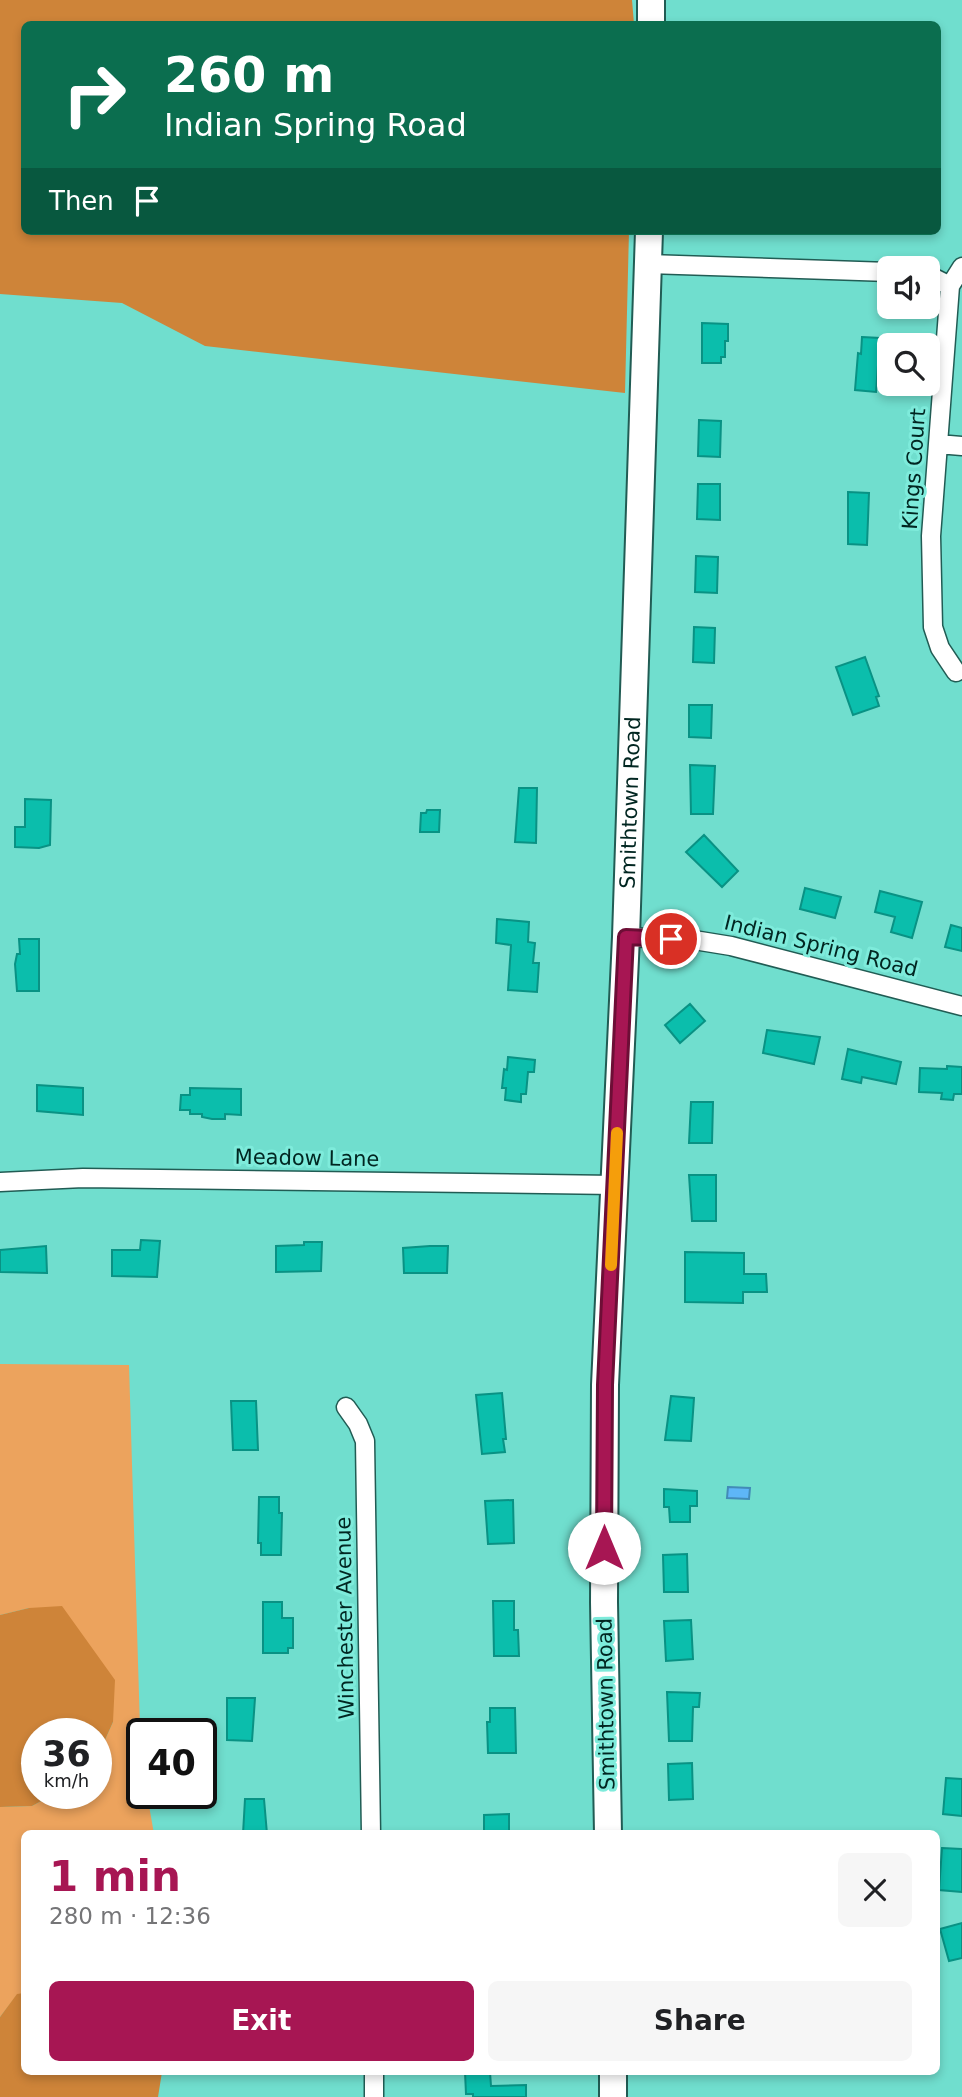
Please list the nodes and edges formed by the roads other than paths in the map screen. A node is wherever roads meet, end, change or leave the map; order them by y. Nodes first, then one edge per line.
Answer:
1 (651, 0) edge
2 (651, 21) edge
3 (649, 235) edge
4 (648, 264) junction
5 (962, 267) edge
6 (877, 271) edge
7 (940, 281) edge
8 (950, 286) junction
9 (939, 444) junction
10 (962, 446) edge
11 (956, 672) dead end
12 (626, 937) junction
13 (962, 1006) edge
14 (0, 1182) edge
15 (615, 1185) junction
16 (346, 1407) dead end
17 (371, 1830) edge
18 (608, 1830) edge
19 (374, 2075) edge
20 (613, 2075) edge
21 (374, 2097) edge
22 (613, 2097) edge

1 - 2 street
3 - 4 street, Smithtown Road
4 - 6 street
4 - 12 street, Smithtown Road
5 - 8 street, Kings Court
7 - 8 street
8 - 9 street, Kings Court
9 - 10 street
9 - 11 street, Kings Court
12 - 13 street, Indian Spring Road
12 - 15 street, Smithtown Road
14 - 15 street, Meadow Lane
15 - 18 street, Smithtown Road
16 - 17 street, Winchester Avenue
19 - 21 street
20 - 22 street

